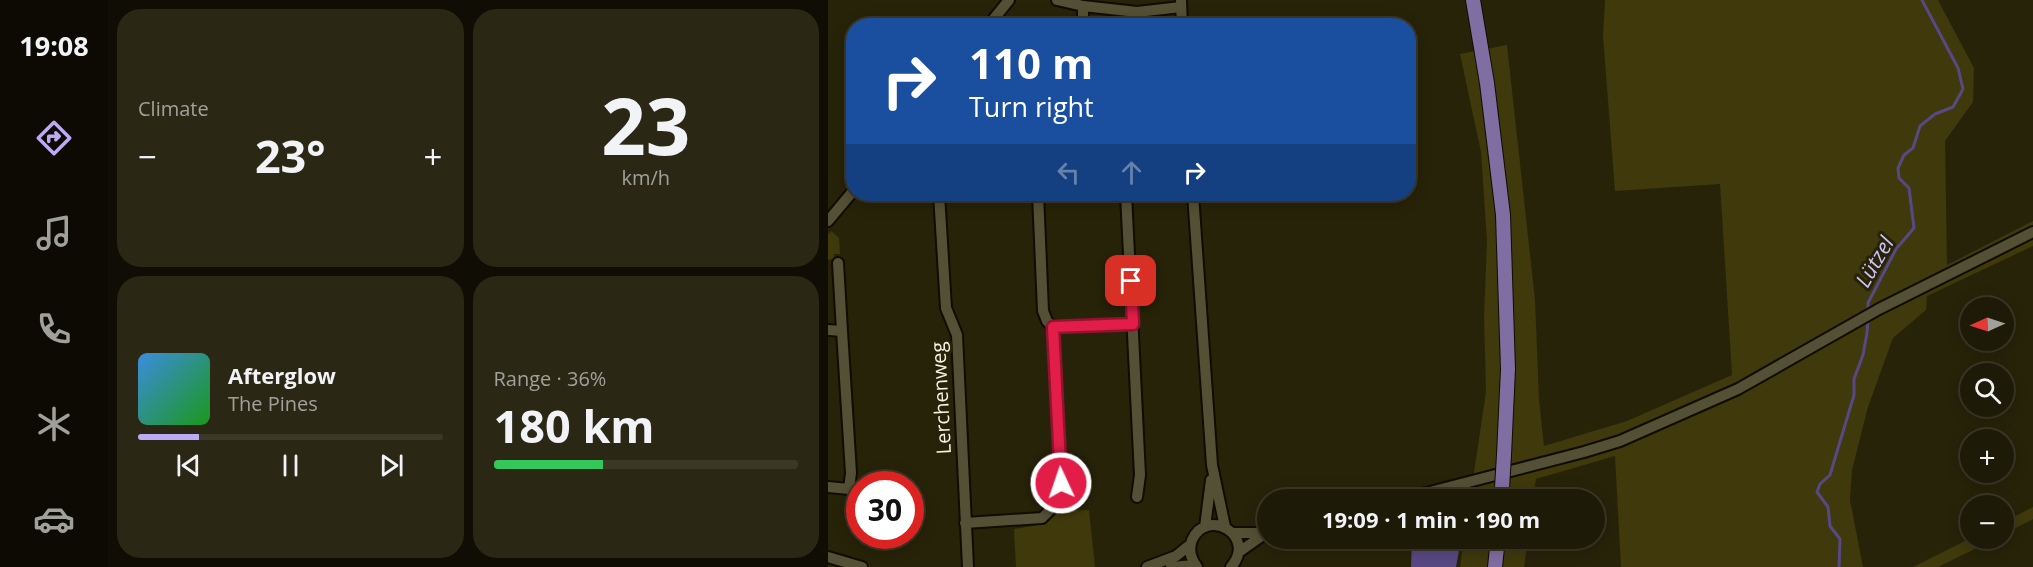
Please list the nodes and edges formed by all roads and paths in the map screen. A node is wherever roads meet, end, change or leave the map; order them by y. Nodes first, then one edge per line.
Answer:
1 (1009, 0) edge
2 (1057, 0) edge
3 (1473, 0) edge
4 (1181, 4) edge
5 (1083, 6) junction
6 (994, 18) edge
7 (1083, 18) edge
8 (846, 200) edge
9 (939, 201) edge
10 (1038, 201) edge
11 (1126, 201) edge
12 (1193, 201) edge
13 (828, 221) edge
14 (2033, 232) edge
15 (838, 262) dead end
16 (1133, 324) junction
17 (1053, 327) junction
18 (828, 330) edge
19 (842, 331) junction
20 (1212, 465) junction
21 (828, 487) edge
22 (1441, 489) edge
23 (1502, 489) edge
24 (1137, 497) dead end
25 (965, 523) junction
26 (1205, 527) junction
27 (1229, 530) junction
28 (1257, 532) edge
29 (1257, 540) edge
30 (1191, 544) junction
31 (1497, 549) edge
32 (1239, 552) junction
33 (828, 557) edge
34 (1196, 566) edge
35 (862, 567) edge
36 (968, 567) edge
37 (1147, 567) edge
38 (1171, 567) edge
39 (1232, 567) edge
40 (1495, 567) edge

1 - 6 street
2 - 5 street
3 - 23 main road, bridge
4 - 5 street
5 - 7 street
8 - 13 street
9 - 25 street, Lerchenweg
10 - 17 street
11 - 16 street
12 - 20 street
14 - 22 street
15 - 19 street
16 - 17 street
16 - 24 street
17 - 25 street
18 - 19 street
19 - 21 street
20 - 26 street
20 - 27 street
25 - 36 street, Lerchenweg
26 - 27 street
26 - 30 street
27 - 28 street
27 - 32 street
29 - 32 street
30 - 34 street
30 - 37 street
31 - 40 main road
32 - 39 street
33 - 35 street
34 - 38 street

